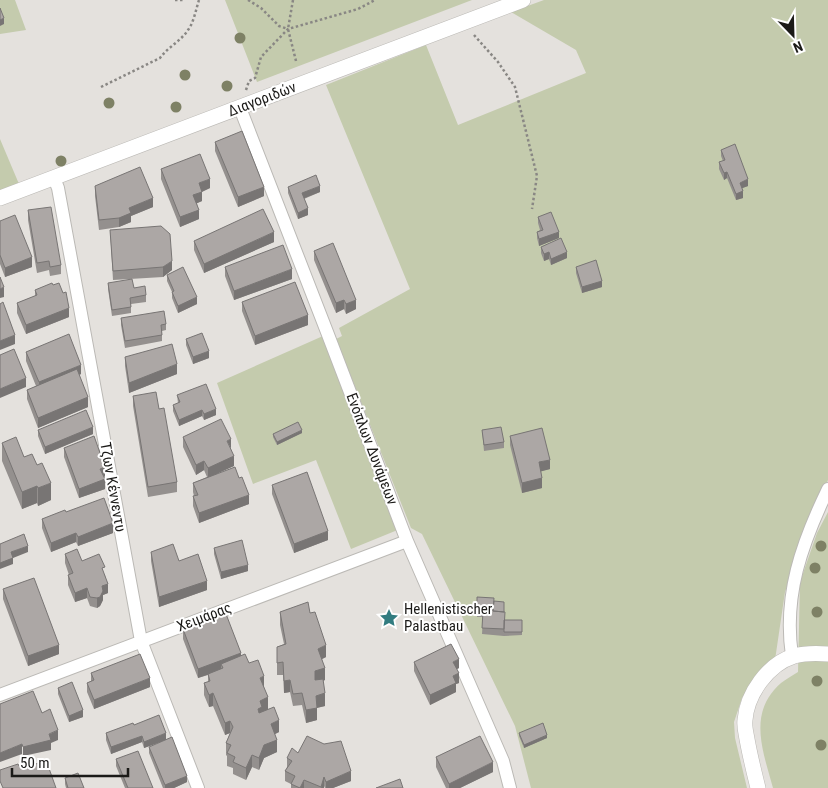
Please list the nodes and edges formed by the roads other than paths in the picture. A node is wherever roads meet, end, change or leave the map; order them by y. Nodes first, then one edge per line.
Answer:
1 (524, 0) edge
2 (240, 108) junction
3 (54, 178) junction
4 (0, 198) edge
5 (828, 489) edge
6 (407, 541) junction
7 (141, 641) junction
8 (828, 654) edge
9 (792, 656) junction
10 (0, 695) edge
11 (198, 788) edge
12 (510, 788) edge
13 (758, 788) edge

1 - 2 street, Διαγοριδών
2 - 3 street, Διαγοριδών
2 - 6 street, Ενόπλων Δυνάμεων
3 - 4 street, Διαγοριδών
3 - 7 street, Τζων Κέννεντυ
5 - 9 street
6 - 7 street, Χειμάρας
6 - 12 street, Ενόπλων Δυνάμεων
7 - 10 street, Χειμάρας
7 - 11 street, Τζων Κέννεντυ
8 - 9 street
9 - 13 street

